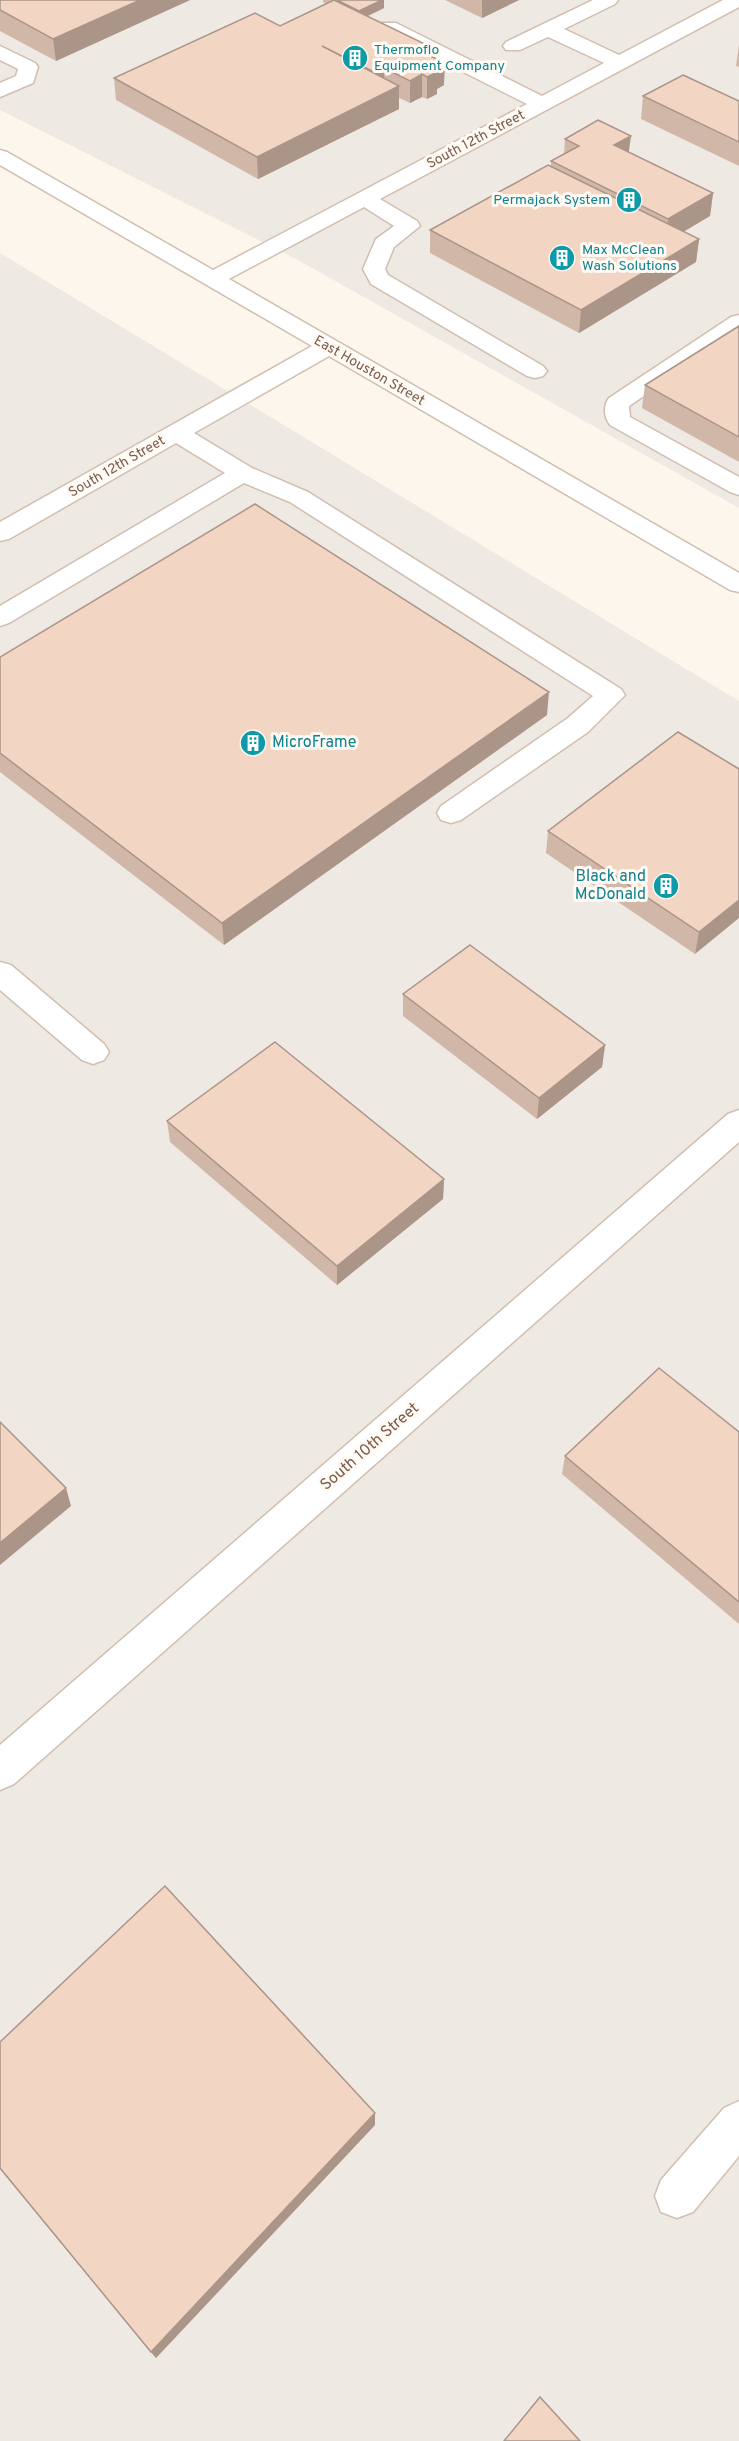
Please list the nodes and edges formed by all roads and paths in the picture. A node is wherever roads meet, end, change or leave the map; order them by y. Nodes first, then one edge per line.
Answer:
1 (608, 0) edge
2 (729, 2) edge
3 (380, 23) edge
4 (548, 29) junction
5 (513, 46) dead end
6 (0, 52) edge
7 (619, 63) junction
8 (0, 92) edge
9 (543, 104) junction
10 (0, 156) edge
11 (366, 199) junction
12 (213, 279) junction
13 (739, 322) edge
14 (328, 347) junction
15 (535, 371) dead end
16 (177, 433) junction
17 (243, 474) junction
18 (739, 486) edge
19 (0, 533) edge
20 (739, 584) edge
21 (0, 617) edge
22 (451, 813) dead end
23 (0, 972) edge
24 (93, 1052) dead end
25 (739, 1123) edge
26 (0, 1771) edge
27 (739, 2122) edge
28 (677, 2196) dead end

1 - 4 street
2 - 7 street, South 12th Street
3 - 9 street
4 - 5 street
4 - 7 street
6 - 8 street
7 - 9 street, South 12th Street
9 - 11 street, South 12th Street
10 - 12 street, East Houston Street
11 - 12 street, South 12th Street
11 - 15 street
12 - 14 street, East Houston Street
13 - 18 street
14 - 16 street, South 12th Street
14 - 20 street, East Houston Street
16 - 17 street
16 - 19 street, South 12th Street
17 - 21 street
17 - 22 street
23 - 24 street
25 - 26 street, South 10th Street
27 - 28 street

